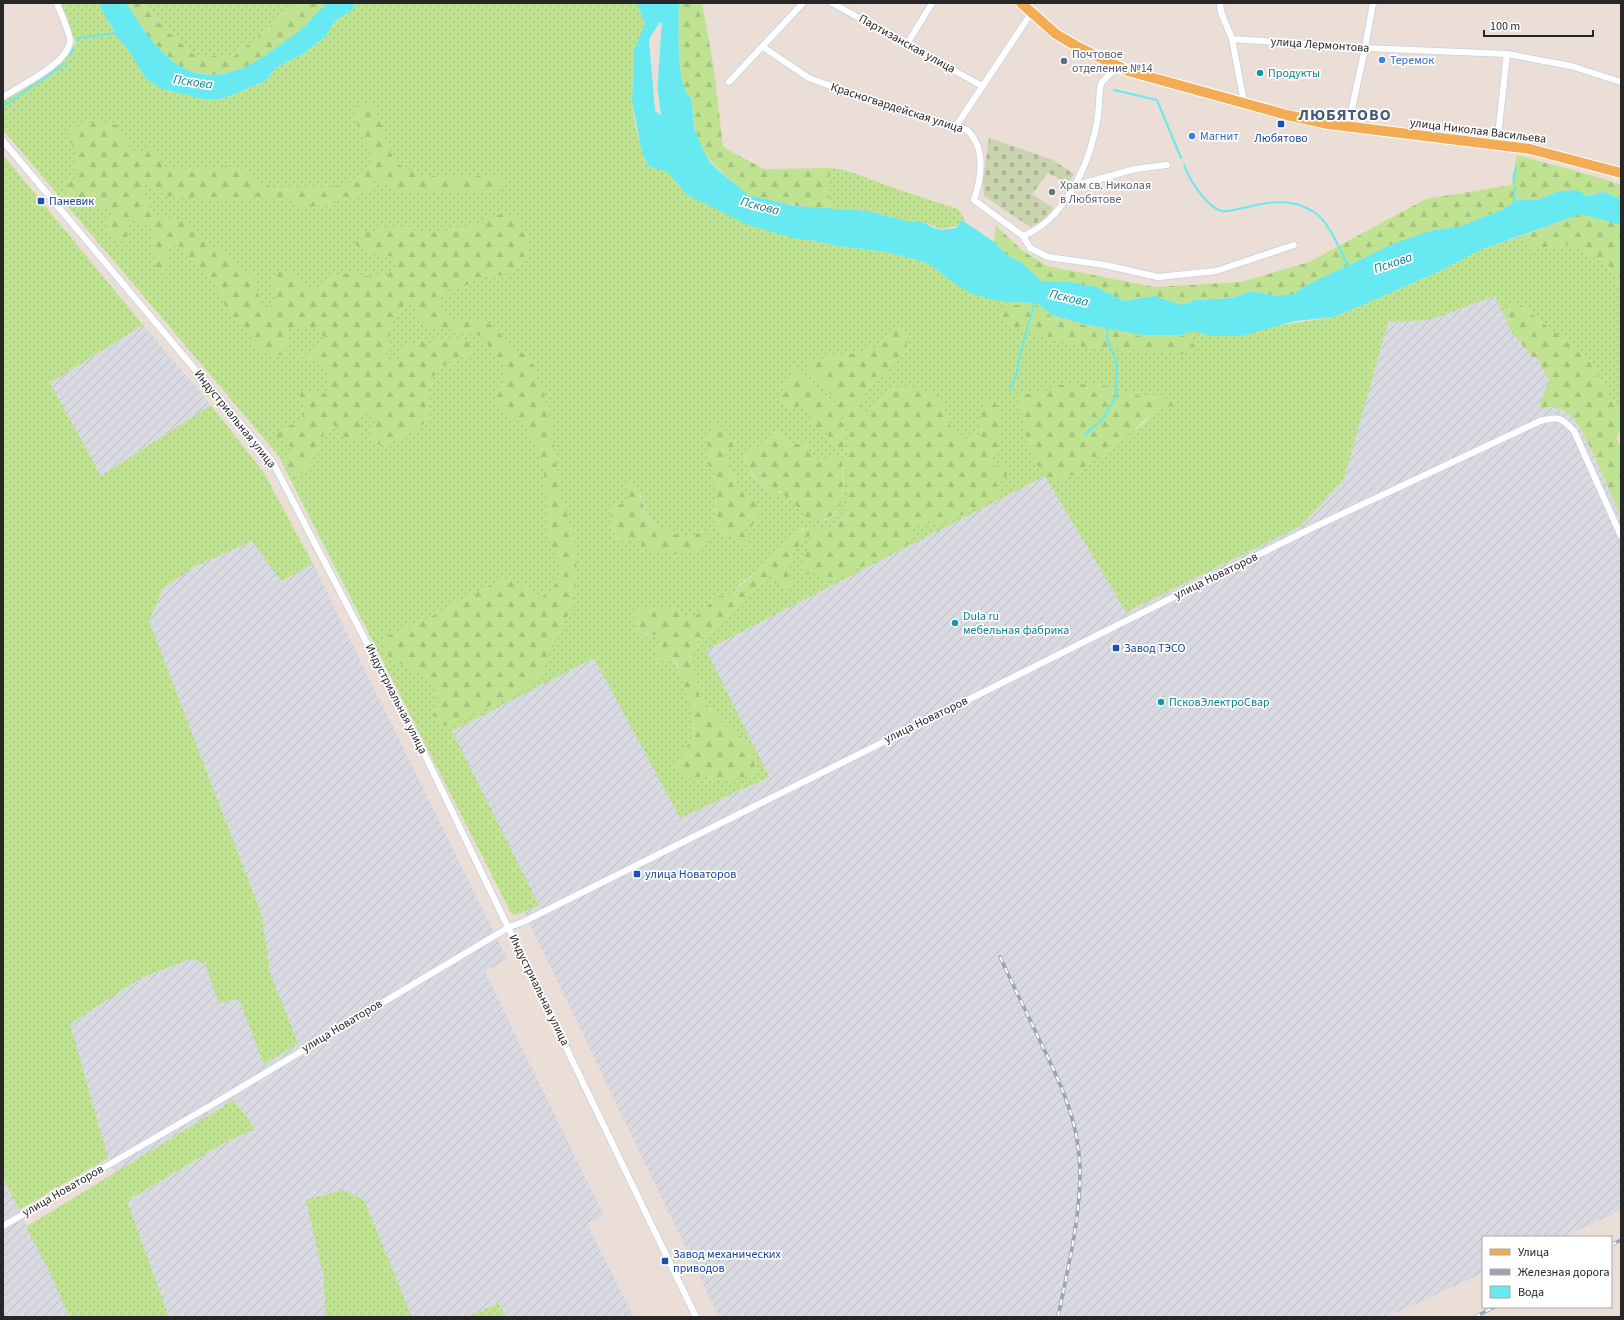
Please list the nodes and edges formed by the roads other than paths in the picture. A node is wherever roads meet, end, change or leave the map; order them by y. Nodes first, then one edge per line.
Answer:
1 (57, 3) edge
2 (803, 3) edge
3 (832, 3) edge
4 (932, 3) edge
5 (1021, 3) edge
6 (1220, 3) edge
7 (1372, 3) edge
8 (1032, 12) junction
9 (1232, 39) junction
10 (907, 44) junction
11 (764, 47) junction
12 (1365, 48) junction
13 (1507, 54) junction
14 (1117, 67) junction
15 (729, 82) dead end
16 (1621, 82) edge
17 (982, 86) junction
18 (3, 97) edge
19 (1244, 102) junction
20 (956, 126) junction
21 (1348, 127) junction
22 (3, 141) edge
23 (1497, 145) junction
24 (1167, 165) dead end
25 (1621, 173) edge
26 (1074, 186) junction
27 (1023, 236) junction
28 (1294, 245) dead end
29 (1621, 536) edge
30 (509, 927) junction
31 (3, 1226) edge
32 (696, 1317) edge

1 - 18 street
2 - 11 street
3 - 10 street, Партизанская улица
4 - 10 street
5 - 8 main road, улица Николая Васильева
6 - 9 street
7 - 12 street
8 - 14 main road, улица Николая Васильева
8 - 17 street
9 - 12 street, улица Лермонтова
9 - 19 street
10 - 17 street, Партизанская улица
11 - 15 street
11 - 20 street, Красногвардейская улица
12 - 13 street, улица Лермонтова
12 - 21 street
13 - 16 street, улица Лермонтова
13 - 23 street
14 - 19 main road, улица Николая Васильева
14 - 26 street
17 - 20 street
19 - 21 main road, улица Николая Васильева
20 - 27 street, Красногвардейская улица
21 - 23 main road, улица Николая Васильева
22 - 30 street, Индустриальная улица
23 - 25 main road, улица Николая Васильева
24 - 26 street
26 - 27 street
27 - 28 street
29 - 30 street, улица Новаторов
30 - 31 street, улица Новаторов
30 - 32 street, Индустриальная улица

